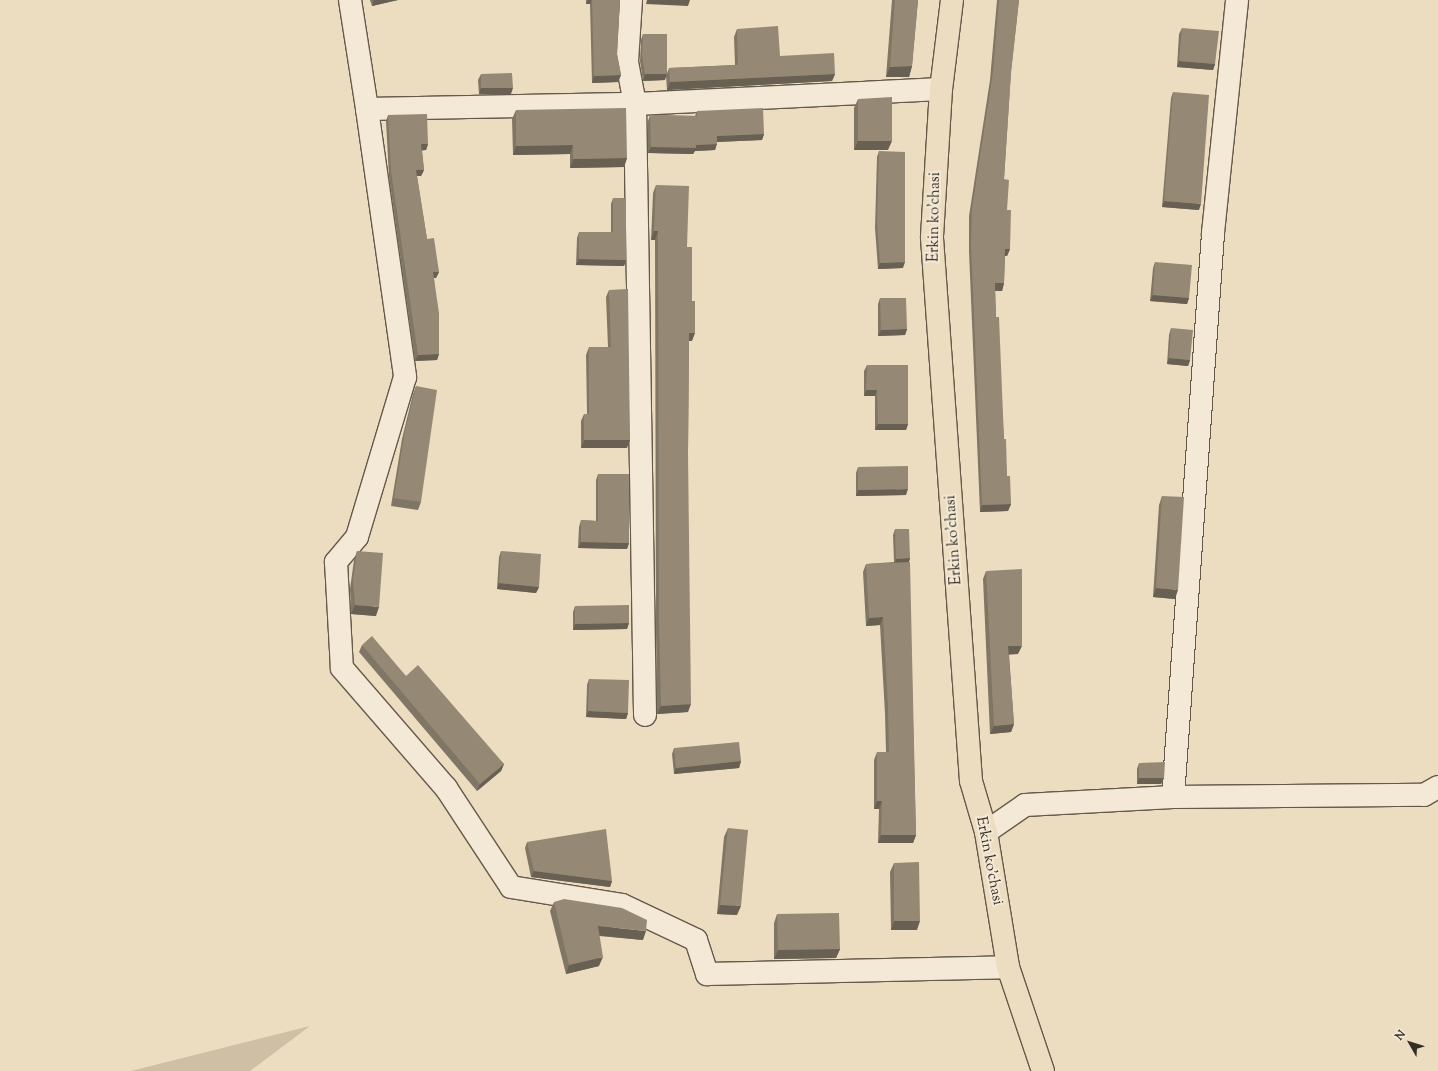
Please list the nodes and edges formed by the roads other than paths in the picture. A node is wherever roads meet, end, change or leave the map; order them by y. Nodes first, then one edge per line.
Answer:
1 (350, 0) edge
2 (631, 0) edge
3 (952, 0) edge
4 (1237, 0) edge
5 (942, 89) junction
6 (635, 104) junction
7 (366, 109) junction
8 (645, 715) dead end
9 (1438, 786) edge
10 (1173, 797) junction
11 (986, 832) junction
12 (1008, 967) junction
13 (1043, 1071) edge

1 - 7 street
2 - 6 street
3 - 5 main road, Erkin ko'chasi
4 - 10 street
5 - 6 street
5 - 11 main road, Erkin ko'chasi
6 - 7 street
6 - 8 street
7 - 12 street
9 - 10 street
10 - 11 street
11 - 12 main road, Erkin ko'chasi
12 - 13 main road, Erkin ko'chasi

